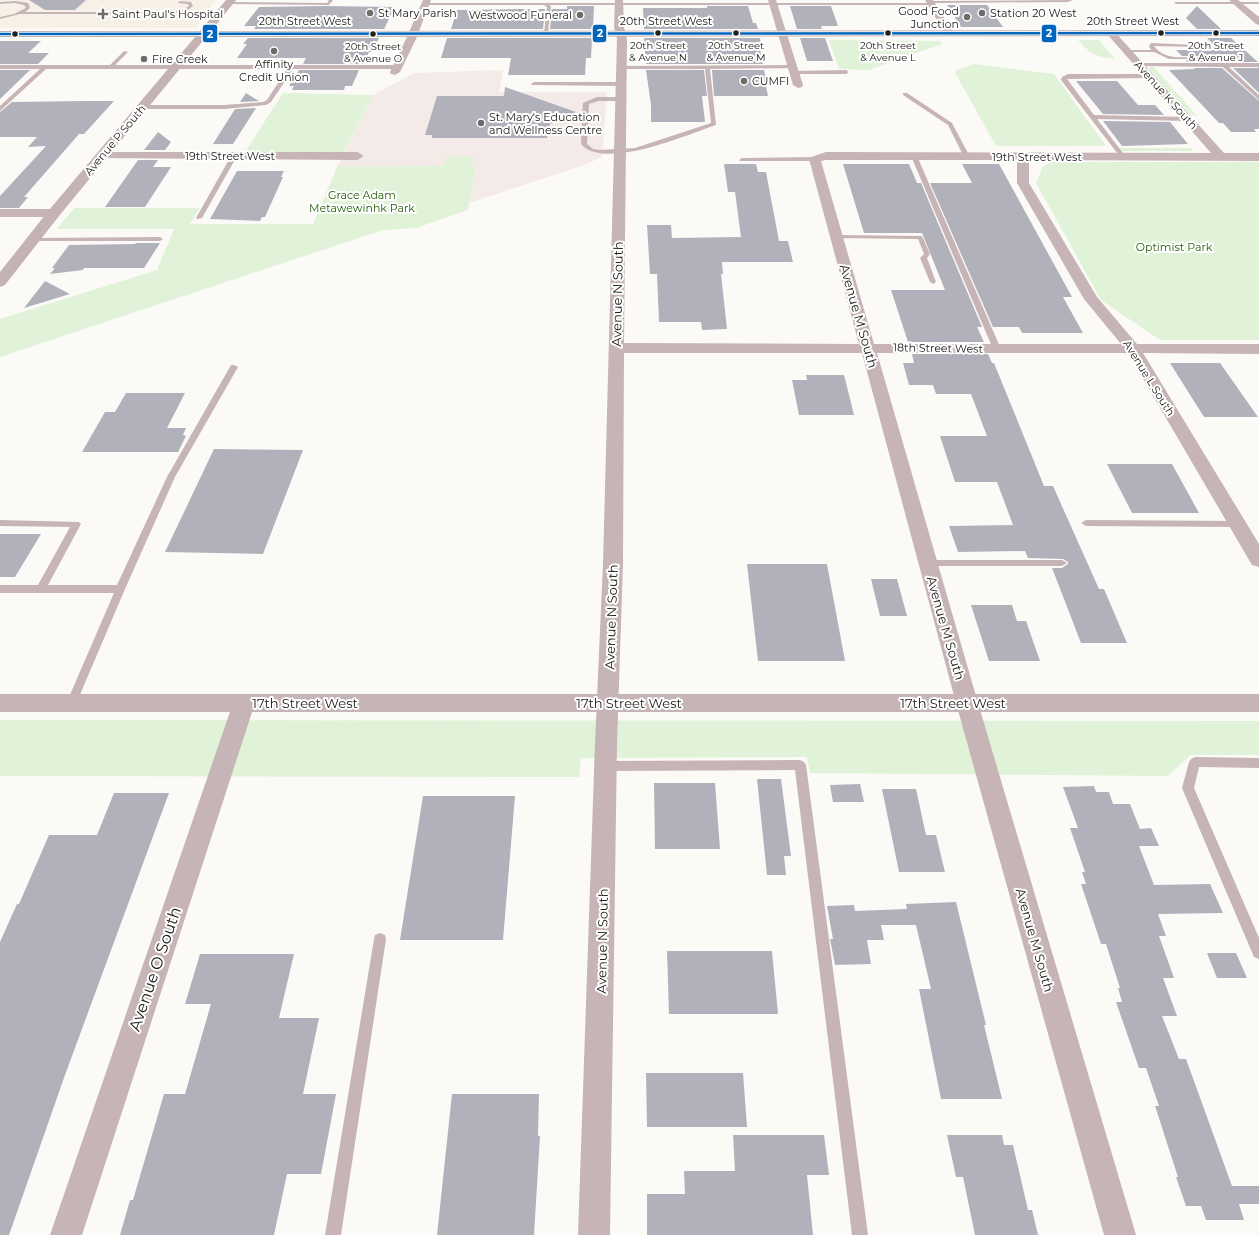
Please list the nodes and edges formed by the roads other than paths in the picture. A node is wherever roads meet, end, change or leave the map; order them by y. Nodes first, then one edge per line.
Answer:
1 (331, 0) edge
2 (1071, 0) edge
3 (180, 2) dead end
4 (230, 2) edge
5 (426, 2) edge
6 (523, 2) edge
7 (619, 2) edge
8 (698, 2) edge
9 (772, 2) edge
10 (847, 2) edge
11 (930, 2) edge
12 (1235, 2) edge
13 (0, 3) edge
14 (1176, 3) dead end
15 (1259, 3) edge
16 (545, 4) junction
17 (113, 9) dead end
18 (21, 13) junction
19 (108, 13) junction
20 (0, 18) edge
21 (1259, 22) edge
22 (204, 33) junction
23 (414, 33) junction
24 (546, 33) junction
25 (620, 33) junction
26 (781, 33) junction
27 (949, 33) junction
28 (1111, 33) junction
29 (1259, 33) edge
30 (0, 34) edge
31 (1194, 46) dead end
32 (1127, 51) junction
33 (1155, 51) junction
34 (126, 52) dead end
35 (1197, 58) dead end
36 (1140, 65) junction
37 (1224, 65) junction
38 (1259, 65) edge
39 (0, 67) edge
40 (45, 67) junction
41 (111, 67) junction
42 (175, 67) junction
43 (291, 67) junction
44 (621, 67) junction
45 (707, 67) junction
46 (396, 70) joint
47 (793, 70) junction
48 (846, 72) dead end
49 (1149, 76) junction
50 (534, 84) dead end
51 (620, 84) junction
52 (798, 85) dead end
53 (905, 94) dead end
54 (1259, 98) edge
55 (620, 99) junction
56 (143, 107) junction
57 (0, 109) edge
58 (1093, 118) junction
59 (1187, 119) junction
60 (619, 151) junction
61 (103, 156) junction
62 (234, 156) junction
63 (357, 156) dead end
64 (914, 156) junction
65 (967, 157) junction
66 (1027, 157) junction
67 (1123, 157) junction
68 (1221, 157) junction
69 (1259, 157) edge
70 (815, 159) junction
71 (742, 160) dead end
72 (0, 213) edge
73 (54, 213) junction
74 (199, 218) dead end
75 (836, 237) junction
76 (160, 239) dead end
77 (34, 240) junction
78 (0, 282) edge
79 (933, 282) dead end
80 (868, 347) junction
81 (616, 348) junction
82 (997, 349) junction
83 (1133, 349) junction
84 (1259, 349) edge
85 (234, 367) dead end
86 (0, 523) edge
87 (1086, 523) dead end
88 (1238, 524) junction
89 (1259, 560) edge
90 (928, 563) junction
91 (1062, 563) dead end
92 (0, 589) edge
93 (41, 589) junction
94 (120, 589) junction
95 (0, 703) edge
96 (244, 703) junction
97 (608, 703) junction
98 (967, 703) junction
99 (1259, 703) edge
100 (71, 704) junction
101 (1259, 763) edge
102 (606, 766) junction
103 (380, 939) dead end
104 (1259, 952) edge
105 (66, 1235) edge
106 (333, 1235) edge
107 (594, 1235) edge
108 (860, 1235) edge
109 (1120, 1235) edge

1 - 4 lane
2 - 11 lane
3 - 19 lane
4 - 22 main road, Avenue P South
5 - 6 lane
5 - 23 street
6 - 16 lane
7 - 8 lane
7 - 16 lane
7 - 25 street, Avenue N South
8 - 9 lane
9 - 10 lane
9 - 26 street
10 - 11 lane
11 - 27 street
12 - 14 lane
12 - 15 lane
12 - 21 street
13 - 18 lane
16 - 24 lane
17 - 19 lane
18 - 19 lane
18 - 20 lane
22 - 23 main road, 20th Street West
22 - 30 main road, 20th Street West
22 - 42 main road, Avenue P South
23 - 24 main road, 20th Street West
23 - 46 street
24 - 25 main road, 20th Street West
25 - 26 main road, 20th Street West
25 - 44 street, Avenue N South
26 - 27 main road, 20th Street West
26 - 47 street
27 - 28 main road, 20th Street West
28 - 29 main road, 20th Street West
28 - 32 street, Avenue K South
31 - 33 lane
32 - 33 lane
32 - 36 street, Avenue K South
33 - 35 lane
34 - 41 lane
36 - 37 lane
36 - 49 street, Avenue K South
37 - 38 lane
37 - 54 lane
39 - 40 lane
40 - 41 lane
40 - 57 lane
41 - 42 lane
42 - 43 lane
42 - 56 main road, Avenue P South
43 - 46 lane
43 - 56 lane
44 - 45 lane
44 - 51 street, Avenue N South
45 - 47 lane
45 - 60 lane
47 - 48 lane
47 - 52 street
49 - 58 lane
49 - 59 street, Avenue K South
50 - 51 lane
51 - 55 street, Avenue N South
53 - 65 lane
55 - 60 street, Avenue N South
55 - 60 lane
56 - 61 main road, Avenue P South
58 - 59 lane
58 - 67 lane
59 - 68 street, Avenue K South
60 - 81 street, Avenue N South
61 - 62 street, 19th Street West
61 - 73 main road, Avenue P South
62 - 63 street, 19th Street West
62 - 74 lane
64 - 65 street, 19th Street West
64 - 70 street, 19th Street West
64 - 82 lane
65 - 66 street, 19th Street West
66 - 67 street, 19th Street West
66 - 83 street, Avenue L South
67 - 68 street, 19th Street West
68 - 69 street, 19th Street West
70 - 71 lane
70 - 75 street, Avenue M South
72 - 73 street
73 - 77 main road, Avenue P South
75 - 79 lane
75 - 80 street, Avenue M South
76 - 77 lane
77 - 78 main road, Avenue P South
80 - 81 street, 18th Street West
80 - 82 street, 18th Street West
80 - 90 street, Avenue M South
81 - 97 street, Avenue N South
82 - 83 street, 18th Street West
83 - 84 street, 18th Street West
83 - 88 street, Avenue L South
85 - 94 lane
86 - 93 lane
87 - 88 lane
88 - 89 street, Avenue L South
90 - 91 lane
90 - 98 street, Avenue M South
92 - 93 lane
93 - 94 lane
94 - 100 lane
95 - 100 street, 17th Street West
96 - 97 street, 17th Street West
96 - 100 street, 17th Street West
96 - 105 street, Avenue O South
97 - 98 street, 17th Street West
97 - 102 street, Avenue N South
98 - 99 street, 17th Street West
98 - 109 street, Avenue M South
101 - 104 lane
102 - 107 street, Avenue N South
102 - 108 lane
103 - 106 lane

